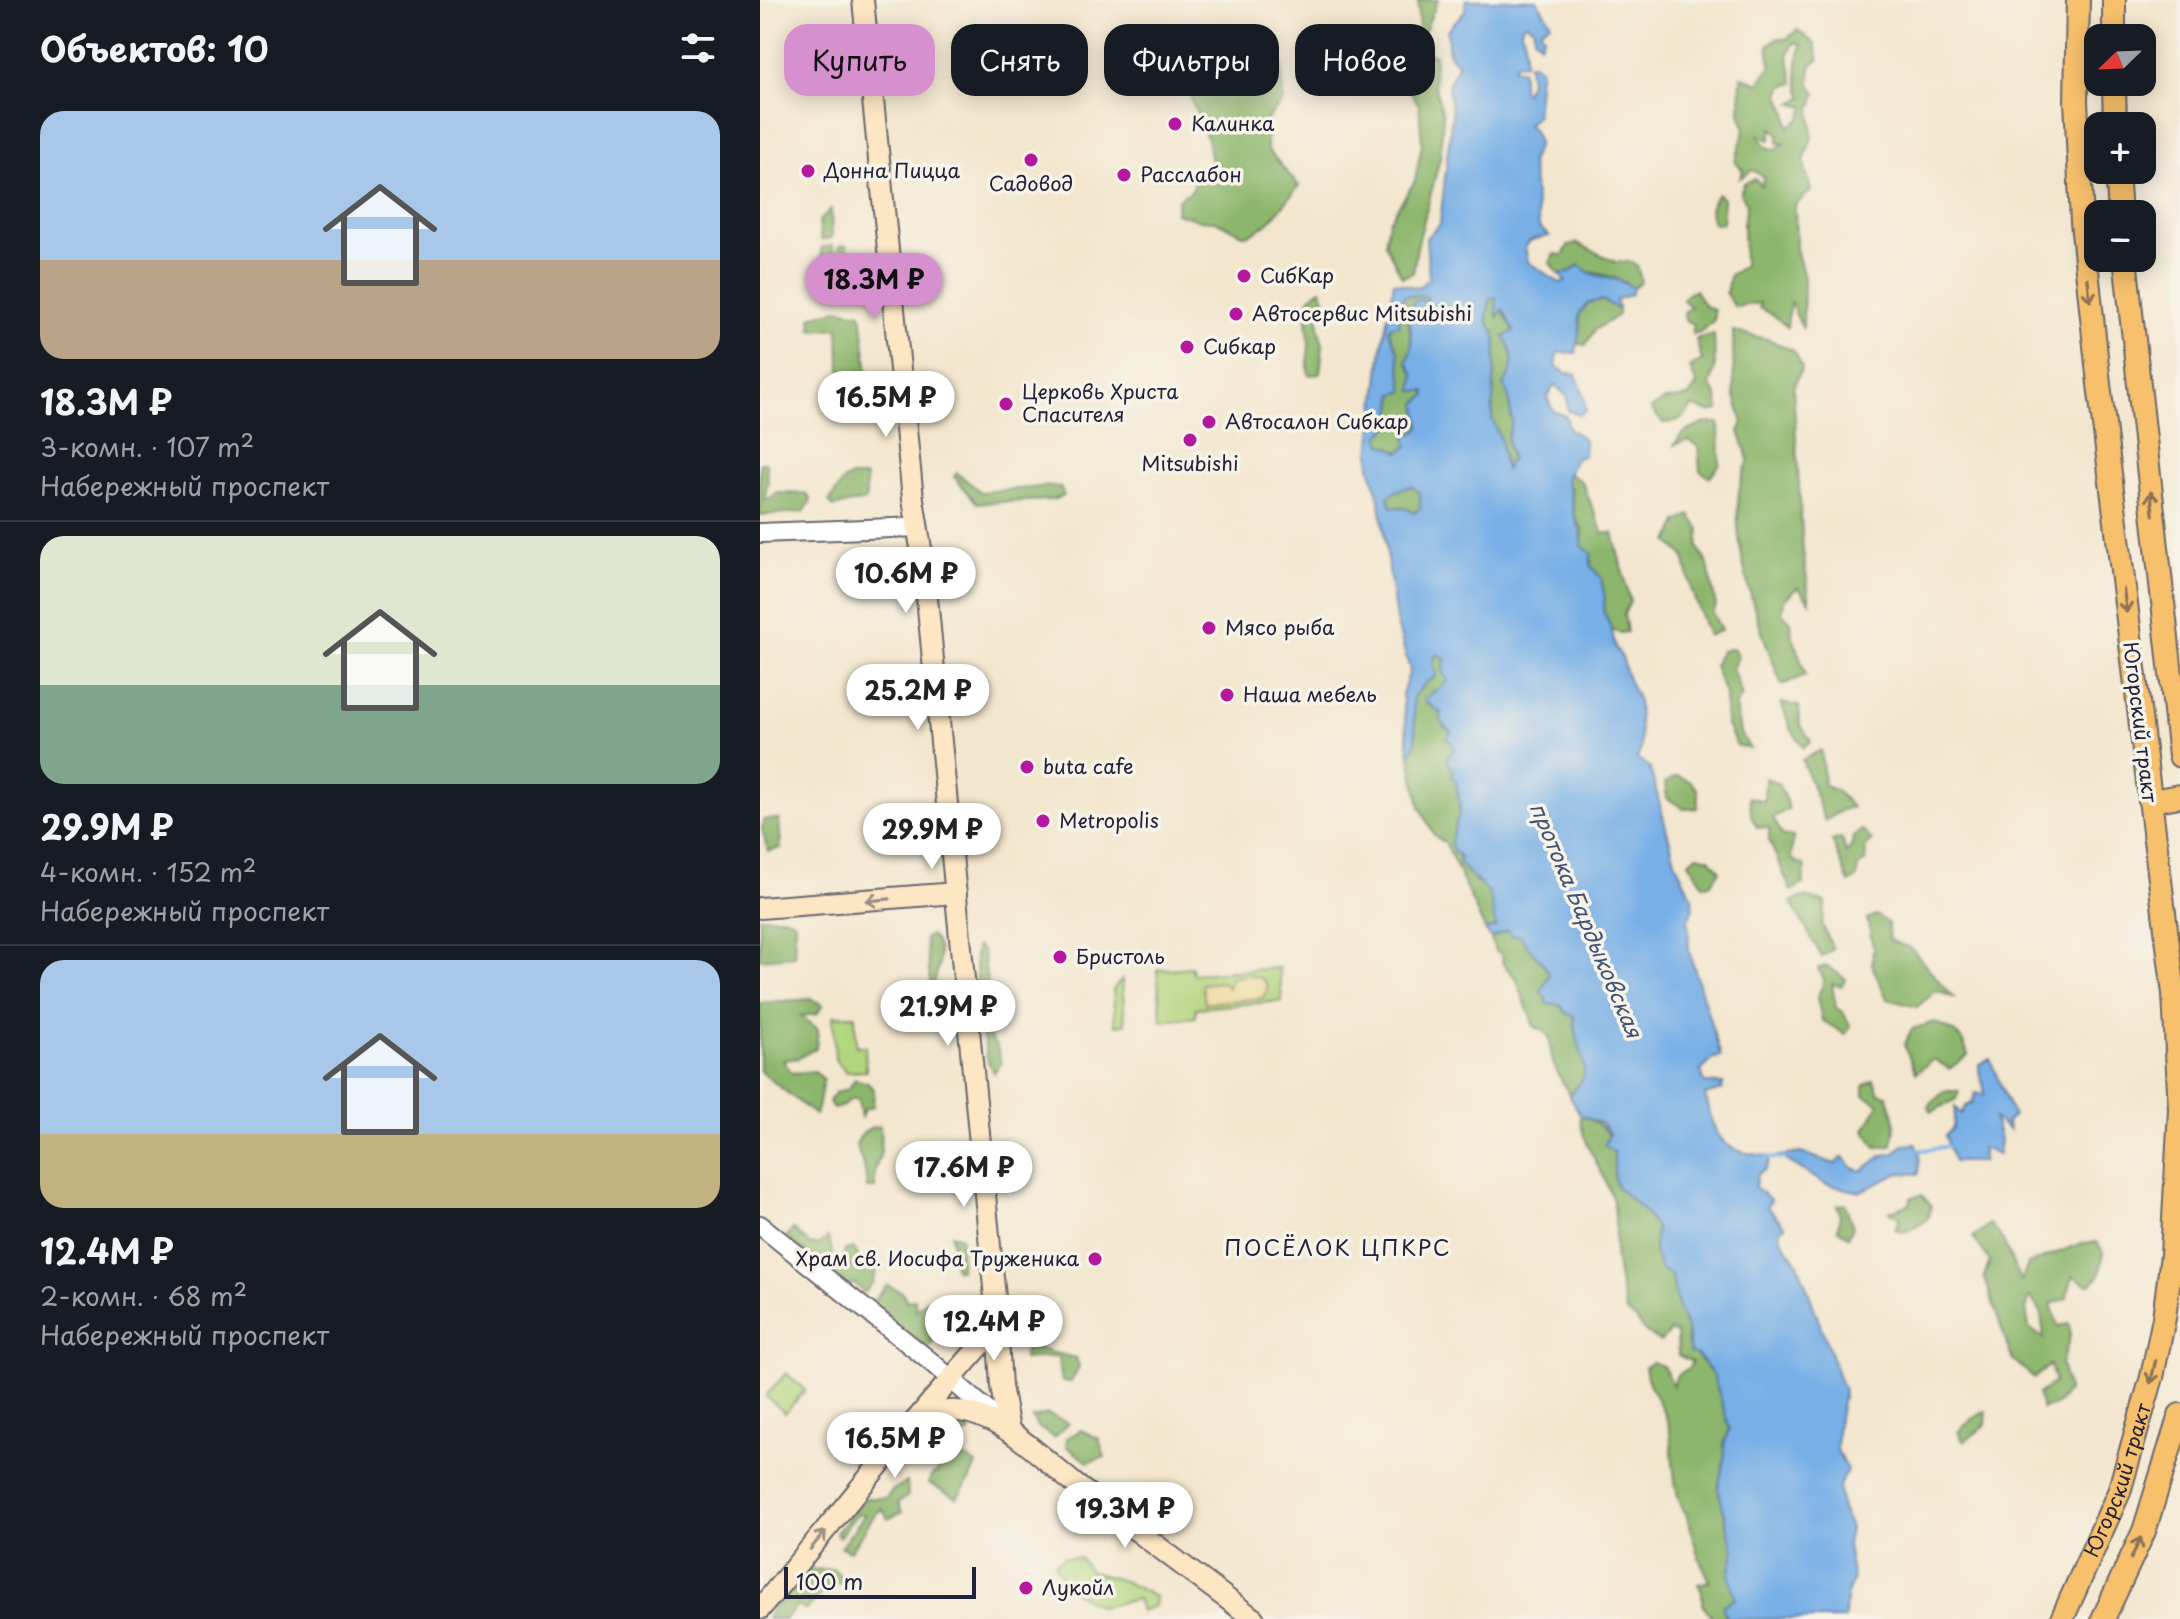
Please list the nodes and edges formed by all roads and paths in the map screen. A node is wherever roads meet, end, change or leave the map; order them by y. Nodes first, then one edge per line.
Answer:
1 (863, 0) edge
2 (2078, 0) edge
3 (2114, 0) edge
4 (2114, 24) edge
5 (2127, 272) edge
6 (918, 527) junction
7 (760, 533) edge
8 (2180, 756) edge
9 (2180, 796) edge
10 (2150, 801) junction
11 (956, 893) junction
12 (760, 908) edge
13 (760, 1225) edge
14 (996, 1318) junction
15 (951, 1380) junction
16 (2180, 1415) edge
17 (916, 1420) junction
18 (1009, 1430) junction
19 (760, 1609) edge
20 (1254, 1619) edge
21 (2062, 1619) edge
22 (2103, 1619) edge

1 - 6 main road
2 -> 10 main road, Югорский тракт
3 - 4 main road
8 -> 5 main road, Югорский тракт
6 - 7 street
6 - 11 main road
9 - 10 main road
10 -> 21 main road, Югорский тракт
11 -> 12 main road
11 - 14 main road
13 - 15 street
14 - 15 main road
14 - 18 main road
15 - 17 main road
15 - 18 street
22 -> 16 main road, Югорский тракт
17 - 18 main road
19 -> 17 main road
18 - 20 main road

